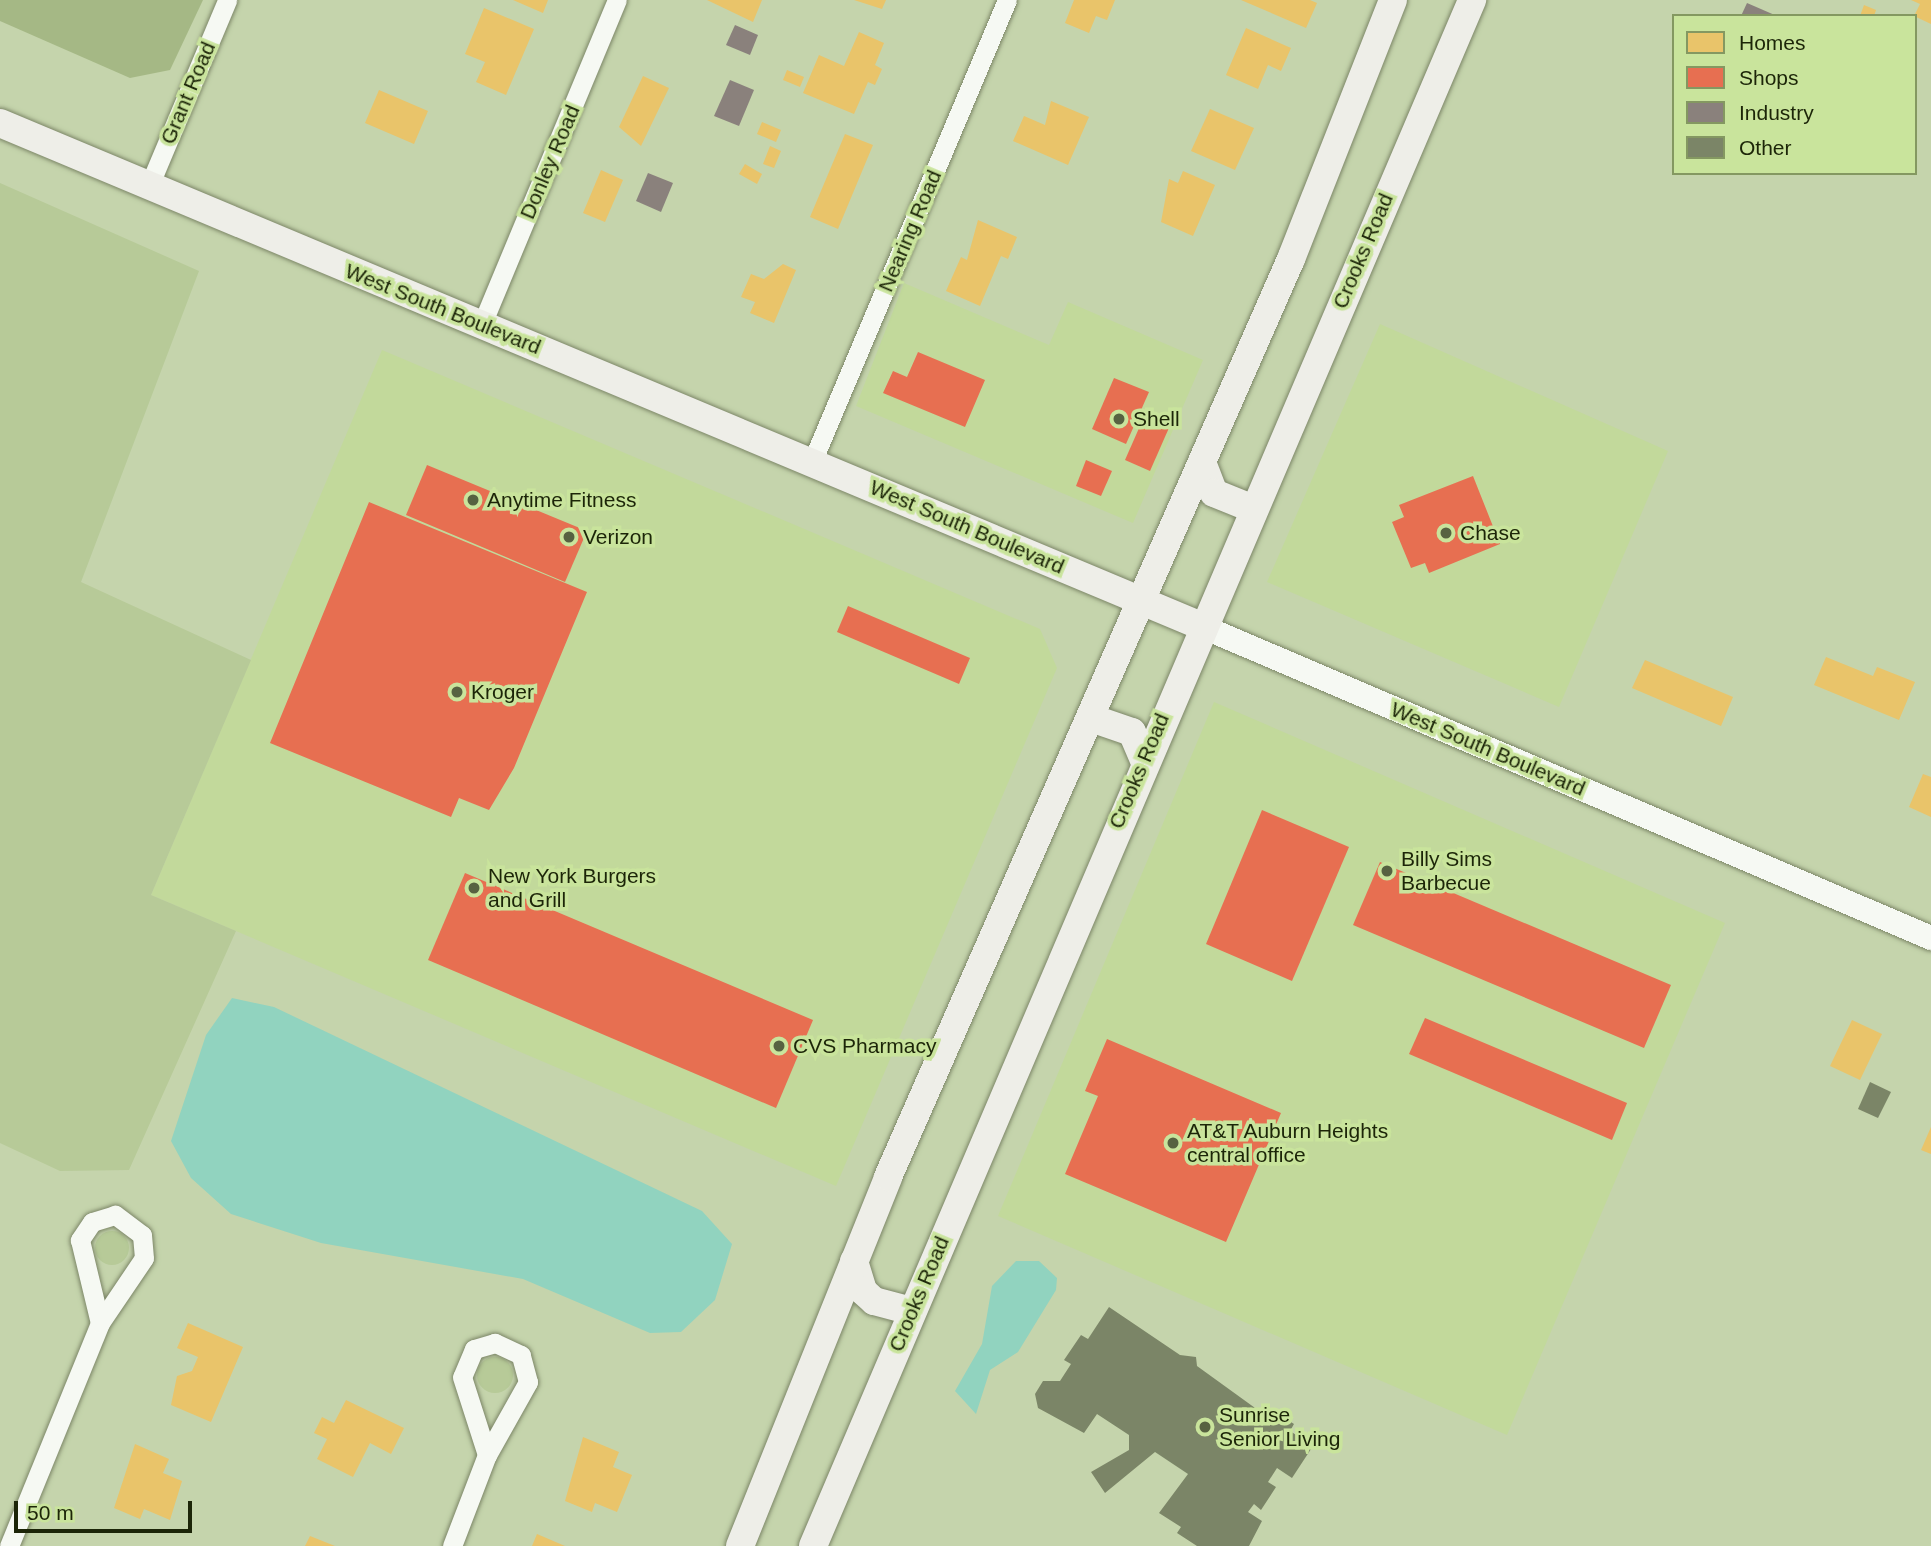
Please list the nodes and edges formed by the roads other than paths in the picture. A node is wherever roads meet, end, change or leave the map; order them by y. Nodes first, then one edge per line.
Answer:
1 (228, 0) edge
2 (617, 0) edge
3 (1007, 0) edge
4 (1393, 0) edge
5 (1472, 0) edge
6 (0, 123) edge
7 (149, 186) junction
8 (482, 324) junction
9 (812, 462) junction
10 (1202, 463) junction
11 (1251, 508) junction
12 (1142, 601) junction
13 (1200, 626) junction
14 (1091, 718) junction
15 (1144, 760) junction
16 (1931, 938) edge
17 (854, 1261) junction
18 (912, 1311) junction
19 (100, 1323) junction
20 (487, 1455) junction
21 (9, 1546) edge
22 (452, 1546) edge
23 (740, 1546) edge
24 (813, 1546) edge

1 - 7 street, Grant Road
2 - 8 street, Donley Road
3 - 9 street, Nearing Road
4 - 10 main road
5 - 11 main road, Crooks Road
6 - 7 main road, West South Boulevard
7 - 8 main road, West South Boulevard
8 - 9 main road, West South Boulevard
9 - 12 main road, West South Boulevard
10 - 11 main road
10 - 12 main road
11 - 13 main road, Crooks Road
12 - 13 main road, West South Boulevard
12 - 14 main road
13 - 15 main road, Crooks Road
13 - 16 street, West South Boulevard
14 - 15 main road
14 - 17 main road
15 - 18 main road, Crooks Road
17 - 18 main road
17 - 23 main road
18 - 24 main road, Crooks Road
19 - 19 street
19 - 21 street
20 - 20 street
20 - 22 street

